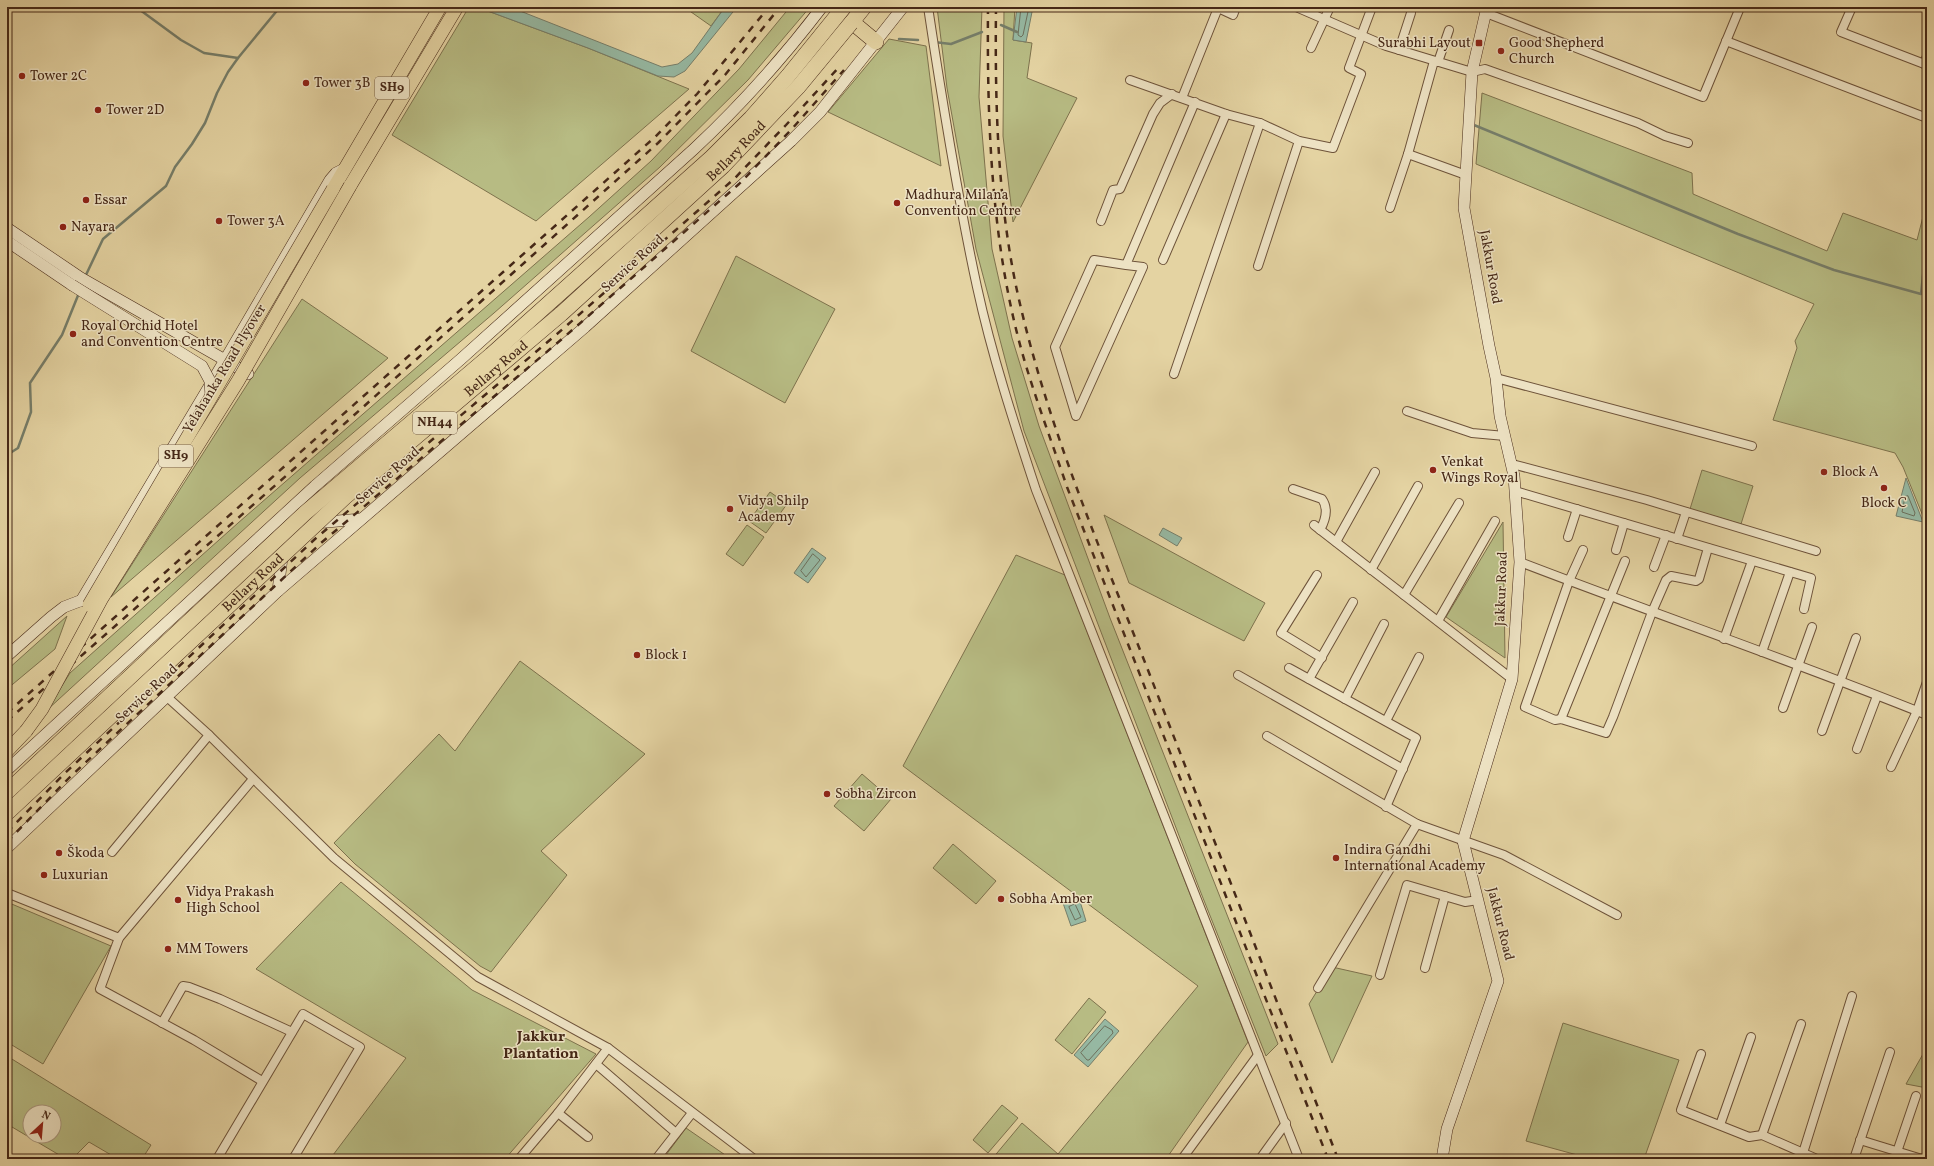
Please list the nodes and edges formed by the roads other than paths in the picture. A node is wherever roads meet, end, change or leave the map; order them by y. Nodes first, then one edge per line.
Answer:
1 (440, 7) edge
2 (457, 7) edge
3 (822, 7) edge
4 (844, 7) edge
5 (864, 7) edge
6 (903, 7) edge
7 (928, 7) edge
8 (1236, 7) edge
9 (1296, 7) edge
10 (1330, 7) edge
11 (1372, 7) edge
12 (1852, 7) edge
13 (1487, 10) edge
14 (1739, 10) dead end
15 (1411, 13) dead end
16 (433, 18) junction
17 (1325, 20) junction
18 (852, 22) junction
19 (446, 26) junction
20 (1449, 30) dead end
21 (1361, 36) junction
22 (876, 42) junction
23 (1726, 42) junction
24 (1311, 48) dead end
25 (1399, 50) junction
26 (1436, 62) junction
27 (1926, 62) edge
28 (1472, 72) junction
29 (1130, 80) dead end
30 (1172, 94) junction
31 (1182, 98) junction
32 (1195, 102) junction
33 (1226, 114) junction
34 (1927, 118) edge
35 (1260, 123) junction
36 (1299, 141) junction
37 (1688, 143) dead end
38 (1408, 154) junction
39 (365, 162) junction
40 (345, 169) junction
41 (1466, 175) junction
42 (1390, 208) dead end
43 (1101, 220) dead end
44 (7, 228) edge
45 (7, 240) edge
46 (1163, 260) dead end
47 (1126, 265) junction
48 (1258, 266) dead end
49 (69, 279) junction
50 (225, 360) junction
51 (248, 374) junction
52 (1174, 374) dead end
53 (1496, 378) junction
54 (211, 397) junction
55 (1407, 411) dead end
56 (1505, 436) junction
57 (1752, 446) dead end
58 (1512, 464) junction
59 (1375, 472) dead end
60 (315, 486) junction
61 (1418, 486) dead end
62 (1293, 488) dead end
63 (1514, 491) junction
64 (1460, 503) dead end
65 (1577, 509) junction
66 (1686, 512) junction
67 (361, 519) junction
68 (1495, 521) dead end
69 (1624, 523) junction
70 (1666, 535) junction
71 (1568, 537) dead end
72 (1677, 538) junction
73 (1336, 542) junction
74 (1708, 548) junction
75 (1583, 550) dead end
76 (1616, 550) dead end
77 (1816, 551) dead end
78 (243, 554) junction
79 (1752, 560) junction
80 (1625, 561) dead end
81 (1520, 562) junction
82 (1654, 567) dead end
83 (1371, 570) junction
84 (1790, 572) junction
85 (1317, 576) dead end
86 (1569, 581) junction
87 (278, 591) junction
88 (1404, 595) junction
89 (1610, 597) junction
90 (81, 601) junction
91 (1353, 602) dead end
92 (1804, 609) dead end
93 (1652, 612) junction
94 (1438, 621) junction
95 (1384, 624) dead end
96 (1812, 627) dead end
97 (1856, 638) dead end
98 (1724, 639) junction
99 (1762, 652) junction
100 (7, 656) edge
101 (1419, 657) dead end
102 (1322, 658) junction
103 (1798, 666) junction
104 (1289, 668) dead end
105 (1238, 675) dead end
106 (1512, 678) junction
107 (1309, 679) junction
108 (1840, 682) junction
109 (1927, 682) edge
110 (166, 696) junction
111 (1877, 696) junction
112 (1345, 699) junction
113 (1782, 708) dead end
114 (1917, 711) junction
115 (1927, 715) edge
116 (1561, 720) junction
117 (1386, 721) junction
118 (24, 728) junction
119 (1822, 731) dead end
120 (209, 735) junction
121 (1267, 736) dead end
122 (7, 739) edge
123 (1857, 749) dead end
124 (7, 751) edge
125 (1891, 767) dead end
126 (7, 770) edge
127 (1403, 770) junction
128 (253, 779) junction
129 (7, 792) edge
130 (1386, 807) junction
131 (7, 813) edge
132 (1417, 824) junction
133 (1463, 841) junction
134 (7, 848) edge
135 (112, 852) dead end
136 (7, 893) edge
137 (1445, 896) junction
138 (1478, 900) junction
139 (1617, 915) dead end
140 (119, 938) junction
141 (1425, 968) dead end
142 (1380, 975) dead end
143 (1318, 988) dead end
144 (1852, 996) dead end
145 (162, 1023) junction
146 (1801, 1024) dead end
147 (292, 1032) junction
148 (1751, 1037) dead end
149 (608, 1048) junction
150 (1890, 1052) dead end
151 (1701, 1054) dead end
152 (1258, 1055) junction
153 (596, 1064) junction
154 (262, 1081) junction
155 (1916, 1096) dead end
156 (558, 1113) junction
157 (692, 1113) junction
158 (1286, 1123) junction
159 (1720, 1124) junction
160 (676, 1133) junction
161 (1762, 1135) junction
162 (588, 1137) dead end
163 (1860, 1140) junction
164 (1897, 1152) junction
165 (1803, 1153) junction
166 (217, 1159) edge
167 (293, 1159) edge
168 (519, 1159) edge
169 (656, 1159) edge
170 (754, 1159) edge
171 (1182, 1159) edge
172 (1260, 1159) edge
173 (1299, 1159) edge
174 (1442, 1159) edge
175 (1817, 1159) edge
176 (1854, 1159) edge
177 (1922, 1159) edge

1 - 16 main road, SH9
2 - 19 main road, SH9
3 - 60 street
4 - 129 highway, Bellary Road / NH44, bridge
5 - 18 highway, Bellary Road / NH44
6 - 22 street, Service Road
7 - 152 street
8 - 31 street
9 - 17 street
10 - 17 street
11 - 21 street
12 - 27 street
13 - 23 street
13 - 28 street, Jakkur Road
14 - 23 street
15 - 25 street
16 - 19 main road
16 - 40 main road, SH9
17 - 21 street
17 - 24 street
18 - 22 highway
18 - 131 highway, Bellary Road / NH44, bridge
19 - 39 main road, SH9
20 - 26 street
21 - 25 street
21 - 36 street
22 - 67 street, Service Road
23 - 34 street
25 - 26 street
26 - 28 street
26 - 38 street
28 - 37 street
28 - 41 street, Jakkur Road
29 - 30 street
30 - 31 street
30 - 43 street
31 - 32 street
32 - 33 street
32 - 47 street
33 - 35 street
33 - 46 street
35 - 36 street
35 - 52 street
36 - 48 street
38 - 41 street
38 - 42 street
39 - 51 street
39 - 118 main road, Yelahanka Road Flyover / SH9, bridge
40 - 50 street
40 - 54 main road, Yelahanka Road Flyover / SH9, bridge
41 - 53 street, Jakkur Road
44 - 49 street
45 - 49 street
47 - 47 street
49 - 50 street
49 - 54 street, bridge
50 - 51 street
50 - 90 street
51 - 90 street
53 - 56 street, Jakkur Road
53 - 57 street
54 - 118 main road, Yelahanka Road Flyover / SH9, bridge
55 - 56 street
56 - 58 street, Jakkur Road
58 - 63 street, Jakkur Road
58 - 66 street
59 - 73 street
60 - 67 street
60 - 78 street
61 - 83 street
62 - 73 street
63 - 65 street
63 - 81 street, Jakkur Road
64 - 88 street
65 - 69 street
65 - 71 street
66 - 72 street
66 - 77 street
67 - 87 street, Service Road
68 - 94 street
69 - 70 street
69 - 76 street
70 - 72 street
70 - 82 street
72 - 74 street
73 - 83 street
74 - 79 street
74 - 93 street
75 - 86 street
78 - 87 street
78 - 126 street
79 - 84 street
79 - 98 street
80 - 89 street
81 - 86 street
81 - 106 street, Jakkur Road
83 - 88 street
84 - 92 street
84 - 99 street
85 - 102 street
86 - 89 street
86 - 116 street
87 - 110 street, Service Road
88 - 94 street
89 - 93 street
89 - 116 street
90 - 100 street
91 - 102 street
93 - 98 street
93 - 116 street
94 - 106 street
95 - 112 street
96 - 103 street
97 - 108 street
98 - 99 street
99 - 103 street
101 - 117 street
102 - 107 street
103 - 108 street
103 - 113 street
104 - 107 street
105 - 127 street
106 - 133 street, Jakkur Road
107 - 112 street
108 - 111 street
108 - 119 street
109 - 114 street
110 - 120 street
110 - 134 street, Service Road
111 - 114 street
111 - 123 street
112 - 117 street
114 - 115 street
114 - 125 street
117 - 127 street
118 - 122 main road, Yelahanka Road Flyover / SH9
118 - 124 main road, Yelahanka Road Flyover / SH9
120 - 128 street
120 - 135 street
121 - 130 street
127 - 130 street
128 - 140 street
128 - 149 street
130 - 132 street
132 - 133 street
132 - 143 street
133 - 138 street, Jakkur Road
133 - 139 street
136 - 140 street
137 - 138 street
137 - 141 street
137 - 142 street
138 - 174 street, Jakkur Road
140 - 145 street
144 - 165 street
145 - 147 street
145 - 154 street
146 - 161 street
147 - 154 street
147 - 167 street
148 - 159 street
149 - 153 street
149 - 157 street
150 - 163 street
151 - 159 street
152 - 158 street
152 - 171 street
153 - 156 street
153 - 160 street
154 - 166 street
155 - 164 street
156 - 162 street
156 - 168 street
157 - 160 street
157 - 170 street
158 - 172 street
158 - 173 street
159 - 161 street
160 - 169 street
161 - 165 street
163 - 164 street
163 - 176 street
164 - 177 street
165 - 175 street

